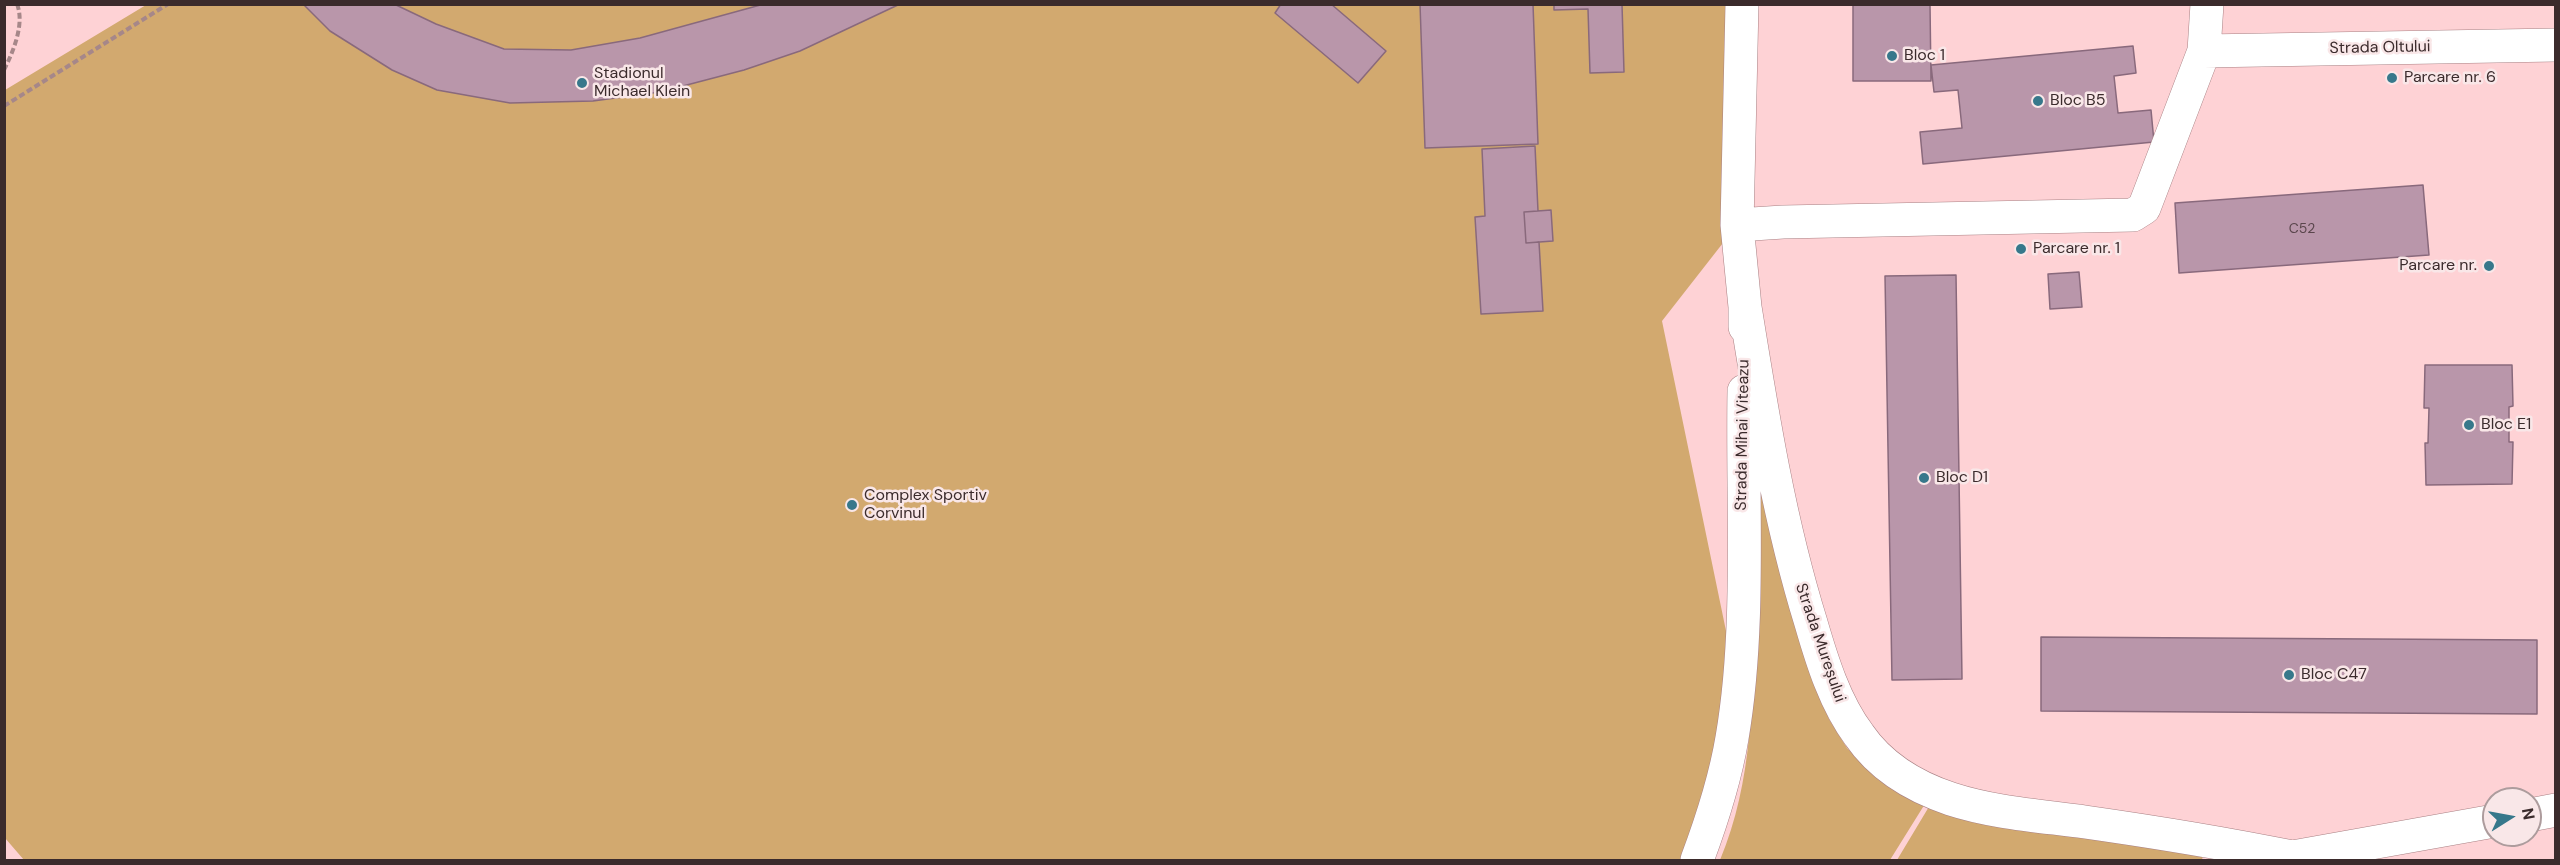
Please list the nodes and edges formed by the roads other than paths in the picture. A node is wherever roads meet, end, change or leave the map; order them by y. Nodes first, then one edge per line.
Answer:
1 (1742, 4) edge
2 (2207, 4) edge
3 (2556, 45) edge
4 (2204, 51) junction
5 (1737, 225) junction
6 (1745, 307) junction
7 (2482, 823) edge
8 (2284, 859) edge
9 (1697, 861) edge

1 - 5 street, Strada Mihai Viteazu
2 - 4 street
3 - 4 street, Strada Oltului
4 - 5 street
5 - 6 street, Strada Mihai Viteazu
6 - 8 street, Strada Mureșului
6 - 9 street, Strada Mihai Viteazu
7 - 8 street, Strada Mureșului

